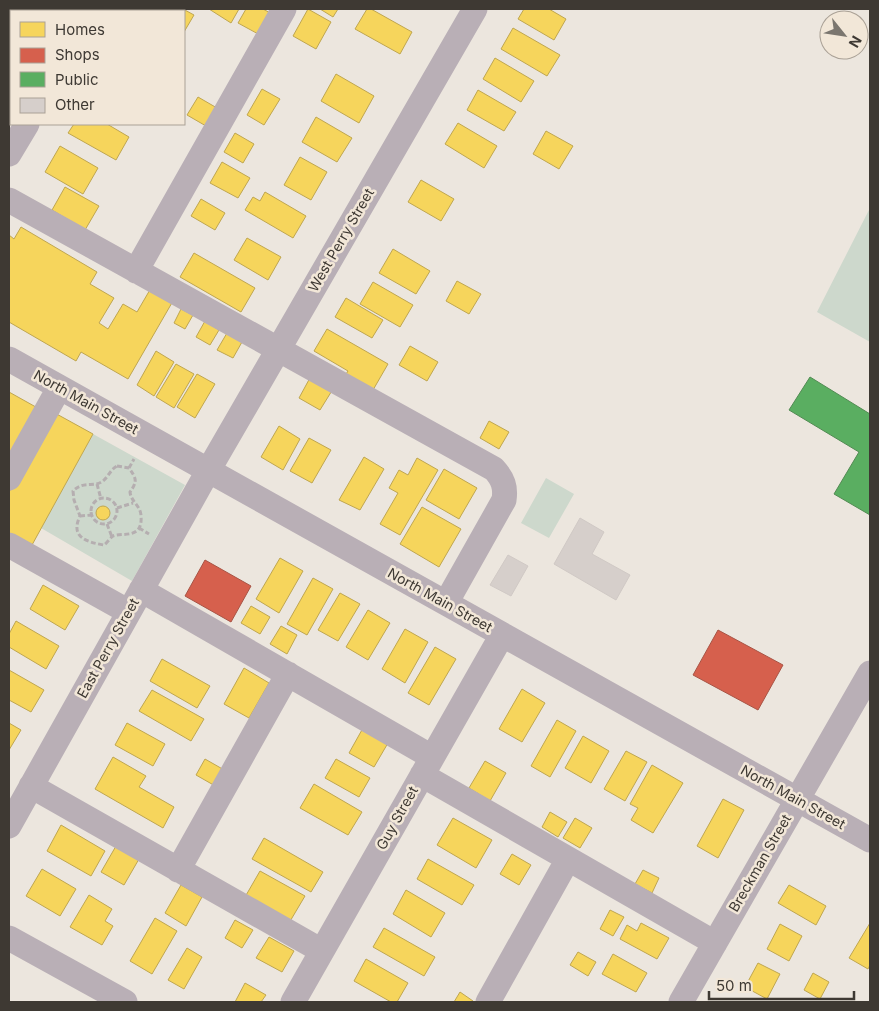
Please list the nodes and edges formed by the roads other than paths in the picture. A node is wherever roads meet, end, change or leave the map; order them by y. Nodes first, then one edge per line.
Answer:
1 (284, 9) edge
2 (474, 9) edge
3 (26, 125) edge
4 (9, 154) edge
5 (9, 200) edge
6 (136, 271) junction
7 (278, 350) junction
8 (9, 359) edge
9 (59, 388) junction
10 (208, 471) junction
11 (9, 478) edge
12 (9, 544) edge
13 (141, 590) junction
14 (446, 603) junction
15 (129, 612) junction
16 (502, 635) junction
17 (870, 673) edge
18 (288, 674) junction
19 (427, 766) junction
20 (31, 786) junction
21 (797, 799) junction
22 (9, 826) edge
23 (870, 840) edge
24 (568, 859) junction
25 (178, 870) junction
26 (9, 938) edge
27 (715, 943) junction
28 (322, 951) junction
29 (125, 1002) edge
30 (293, 1002) edge
31 (488, 1002) edge
32 (681, 1002) edge

1 - 6 street
2 - 7 street, West Perry Street
3 - 4 street
5 - 6 street
6 - 7 street
7 - 10 street, West Perry Street
7 - 14 street
8 - 9 street, North Main Street
9 - 10 street, North Main Street
9 - 11 street
10 - 13 street, East Perry Street
10 - 14 street, North Main Street
12 - 15 street
13 - 15 street, East Perry Street
13 - 18 street
14 - 16 street, North Main Street
15 - 20 street, East Perry Street
16 - 19 street, Guy Street
16 - 21 street, North Main Street
17 - 21 street, Breckman Street
18 - 19 street
18 - 25 street
19 - 24 street
19 - 28 street, Guy Street
20 - 22 street, East Perry Street
20 - 25 street
21 - 23 street, North Main Street
21 - 27 street, Breckman Street
24 - 27 street
24 - 31 street
25 - 28 street
26 - 29 street
27 - 32 street, Breckman Street
28 - 30 street, Guy Street

